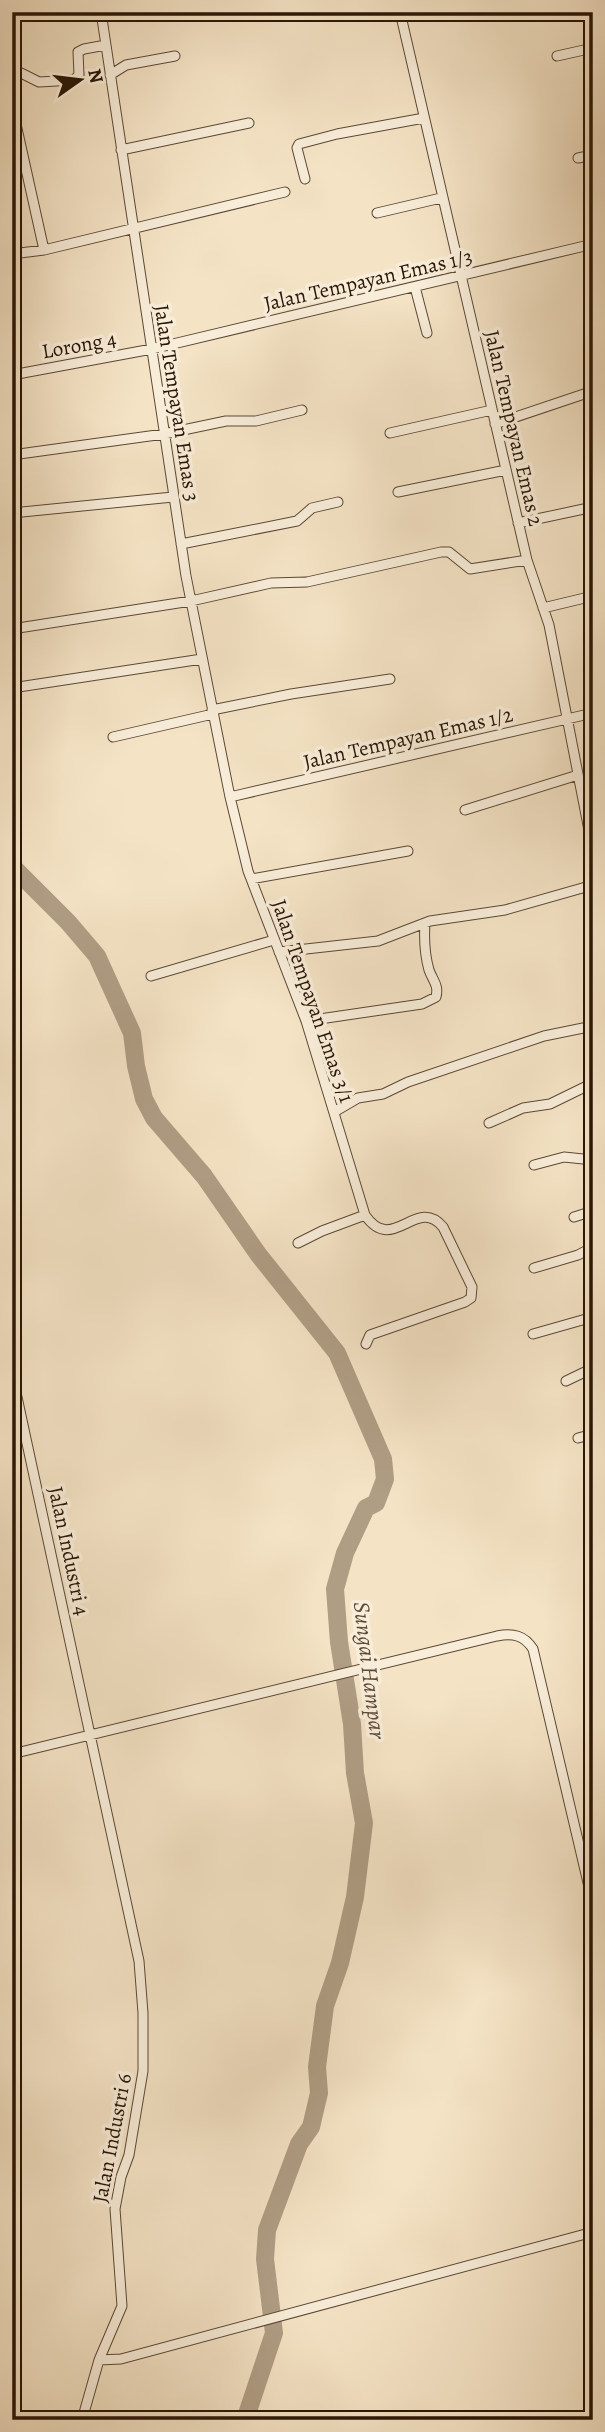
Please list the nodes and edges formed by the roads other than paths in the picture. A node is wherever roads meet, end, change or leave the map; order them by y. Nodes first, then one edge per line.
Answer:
1 (101, 12) edge
2 (416, 12) edge
3 (400, 14) edge
4 (106, 46) junction
5 (593, 48) edge
6 (175, 56) dead end
7 (557, 56) dead end
8 (21, 73) dead end
9 (110, 75) junction
10 (12, 106) edge
11 (424, 118) junction
12 (249, 123) dead end
13 (121, 150) junction
14 (593, 155) edge
15 (579, 158) dead end
16 (305, 179) dead end
17 (285, 192) dead end
18 (442, 198) junction
19 (377, 213) dead end
20 (133, 229) junction
21 (593, 244) edge
22 (44, 250) junction
23 (12, 254) edge
24 (460, 276) junction
25 (415, 287) junction
26 (427, 333) dead end
27 (152, 349) junction
28 (12, 375) edge
29 (593, 391) edge
30 (302, 410) dead end
31 (492, 410) junction
32 (495, 424) junction
33 (390, 433) dead end
34 (164, 435) junction
35 (12, 455) edge
36 (506, 470) junction
37 (398, 492) dead end
38 (173, 497) junction
39 (338, 502) dead end
40 (593, 507) edge
41 (12, 513) edge
42 (519, 523) junction
43 (181, 544) junction
44 (527, 560) junction
45 (593, 596) edge
46 (191, 601) junction
47 (543, 608) junction
48 (12, 629) edge
49 (202, 659) junction
50 (390, 679) dead end
51 (12, 688) edge
52 (213, 712) junction
53 (593, 713) edge
54 (568, 719) junction
55 (113, 737) dead end
56 (578, 775) junction
57 (593, 793) edge
58 (582, 795) junction
59 (230, 797) junction
60 (465, 810) dead end
61 (593, 850) edge
62 (408, 851) dead end
63 (251, 879) junction
64 (593, 885) edge
65 (425, 923) junction
66 (274, 940) junction
67 (279, 952) junction
68 (152, 976) dead end
69 (306, 1021) junction
70 (593, 1026) edge
71 (593, 1083) edge
72 (334, 1112) junction
73 (489, 1123) dead end
74 (593, 1160) edge
75 (534, 1165) dead end
76 (593, 1211) edge
77 (365, 1215) junction
78 (574, 1217) dead end
79 (298, 1243) dead end
80 (593, 1247) edge
81 (534, 1268) dead end
82 (593, 1317) edge
83 (533, 1334) dead end
84 (366, 1344) dead end
85 (593, 1368) edge
86 (12, 1374) edge
87 (566, 1381) dead end
88 (593, 1434) edge
89 (579, 1438) dead end
90 (91, 1735) junction
91 (12, 1754) edge
92 (593, 1904) edge
93 (593, 2232) edge
94 (99, 2360) junction
95 (82, 2420) edge

1 - 4 street, Jalan Tempayan Emas 3
2 - 3 street
3 - 11 street, Jalan Tempayan Emas 2
4 - 8 street
4 - 9 street, Jalan Tempayan Emas 3
5 - 7 street
6 - 9 street
9 - 13 street, Jalan Tempayan Emas 3
10 - 22 street
11 - 16 street
11 - 18 street, Jalan Tempayan Emas 2
12 - 13 street
13 - 20 street, Jalan Tempayan Emas 3
14 - 15 street
17 - 20 street
18 - 19 street
18 - 24 street, Jalan Tempayan Emas 2
20 - 22 street
20 - 27 street, Jalan Tempayan Emas 3
21 - 24 street, Jalan Tempayan Emas 1/3
22 - 23 street
24 - 25 street, Jalan Tempayan Emas 1/3
24 - 31 street, Jalan Tempayan Emas 2
25 - 26 street
25 - 27 street, Jalan Tempayan Emas 1/3
27 - 28 street, Lorong 4
27 - 34 street, Jalan Tempayan Emas 3
29 - 32 street
30 - 34 street
31 - 32 street, Jalan Tempayan Emas 2
31 - 33 street
32 - 36 street, Jalan Tempayan Emas 2
34 - 35 street
34 - 38 street, Jalan Tempayan Emas 3
36 - 37 street
36 - 42 street, Jalan Tempayan Emas 2
38 - 41 street
38 - 43 street, Jalan Tempayan Emas 3
39 - 43 street
40 - 42 street
42 - 44 street, Jalan Tempayan Emas 2
43 - 46 street, Jalan Tempayan Emas 3
44 - 46 street
44 - 47 street, Jalan Tempayan Emas 2
45 - 47 street
46 - 48 street
46 - 49 street, Jalan Tempayan Emas 3
47 - 54 street, Jalan Tempayan Emas 2
49 - 51 street
49 - 52 street, Jalan Tempayan Emas 3
50 - 52 street
52 - 55 street
52 - 59 street, Jalan Tempayan Emas 3
53 - 54 street, Jalan Tempayan Emas 1/2
54 - 56 street, Jalan Tempayan Emas 2
54 - 59 street, Jalan Tempayan Emas 1/2
56 - 58 street, Jalan Tempayan Emas 2
56 - 60 street
57 - 58 street
58 - 61 street, Jalan Tempayan Emas 2
59 - 63 street, Jalan Tempayan Emas 3/1
62 - 63 street
63 - 66 street, Jalan Tempayan Emas 3/1
64 - 65 street
65 - 67 street
65 - 69 street
66 - 67 street, Jalan Tempayan Emas 3/1
66 - 68 street
67 - 69 street, Jalan Tempayan Emas 3/1
69 - 72 street, Jalan Tempayan Emas 3/1
70 - 72 street
71 - 73 street
72 - 77 street, Jalan Tempayan Emas 3/1
74 - 75 street
76 - 78 street
77 - 79 street
77 - 84 street
80 - 81 street
82 - 83 street
85 - 87 street
86 - 90 street, Jalan Industri 4
88 - 89 street
90 - 91 street
90 - 92 street
90 - 94 street, Jalan Industri 6
93 - 94 street
94 - 95 street, Jalan Industri 6

